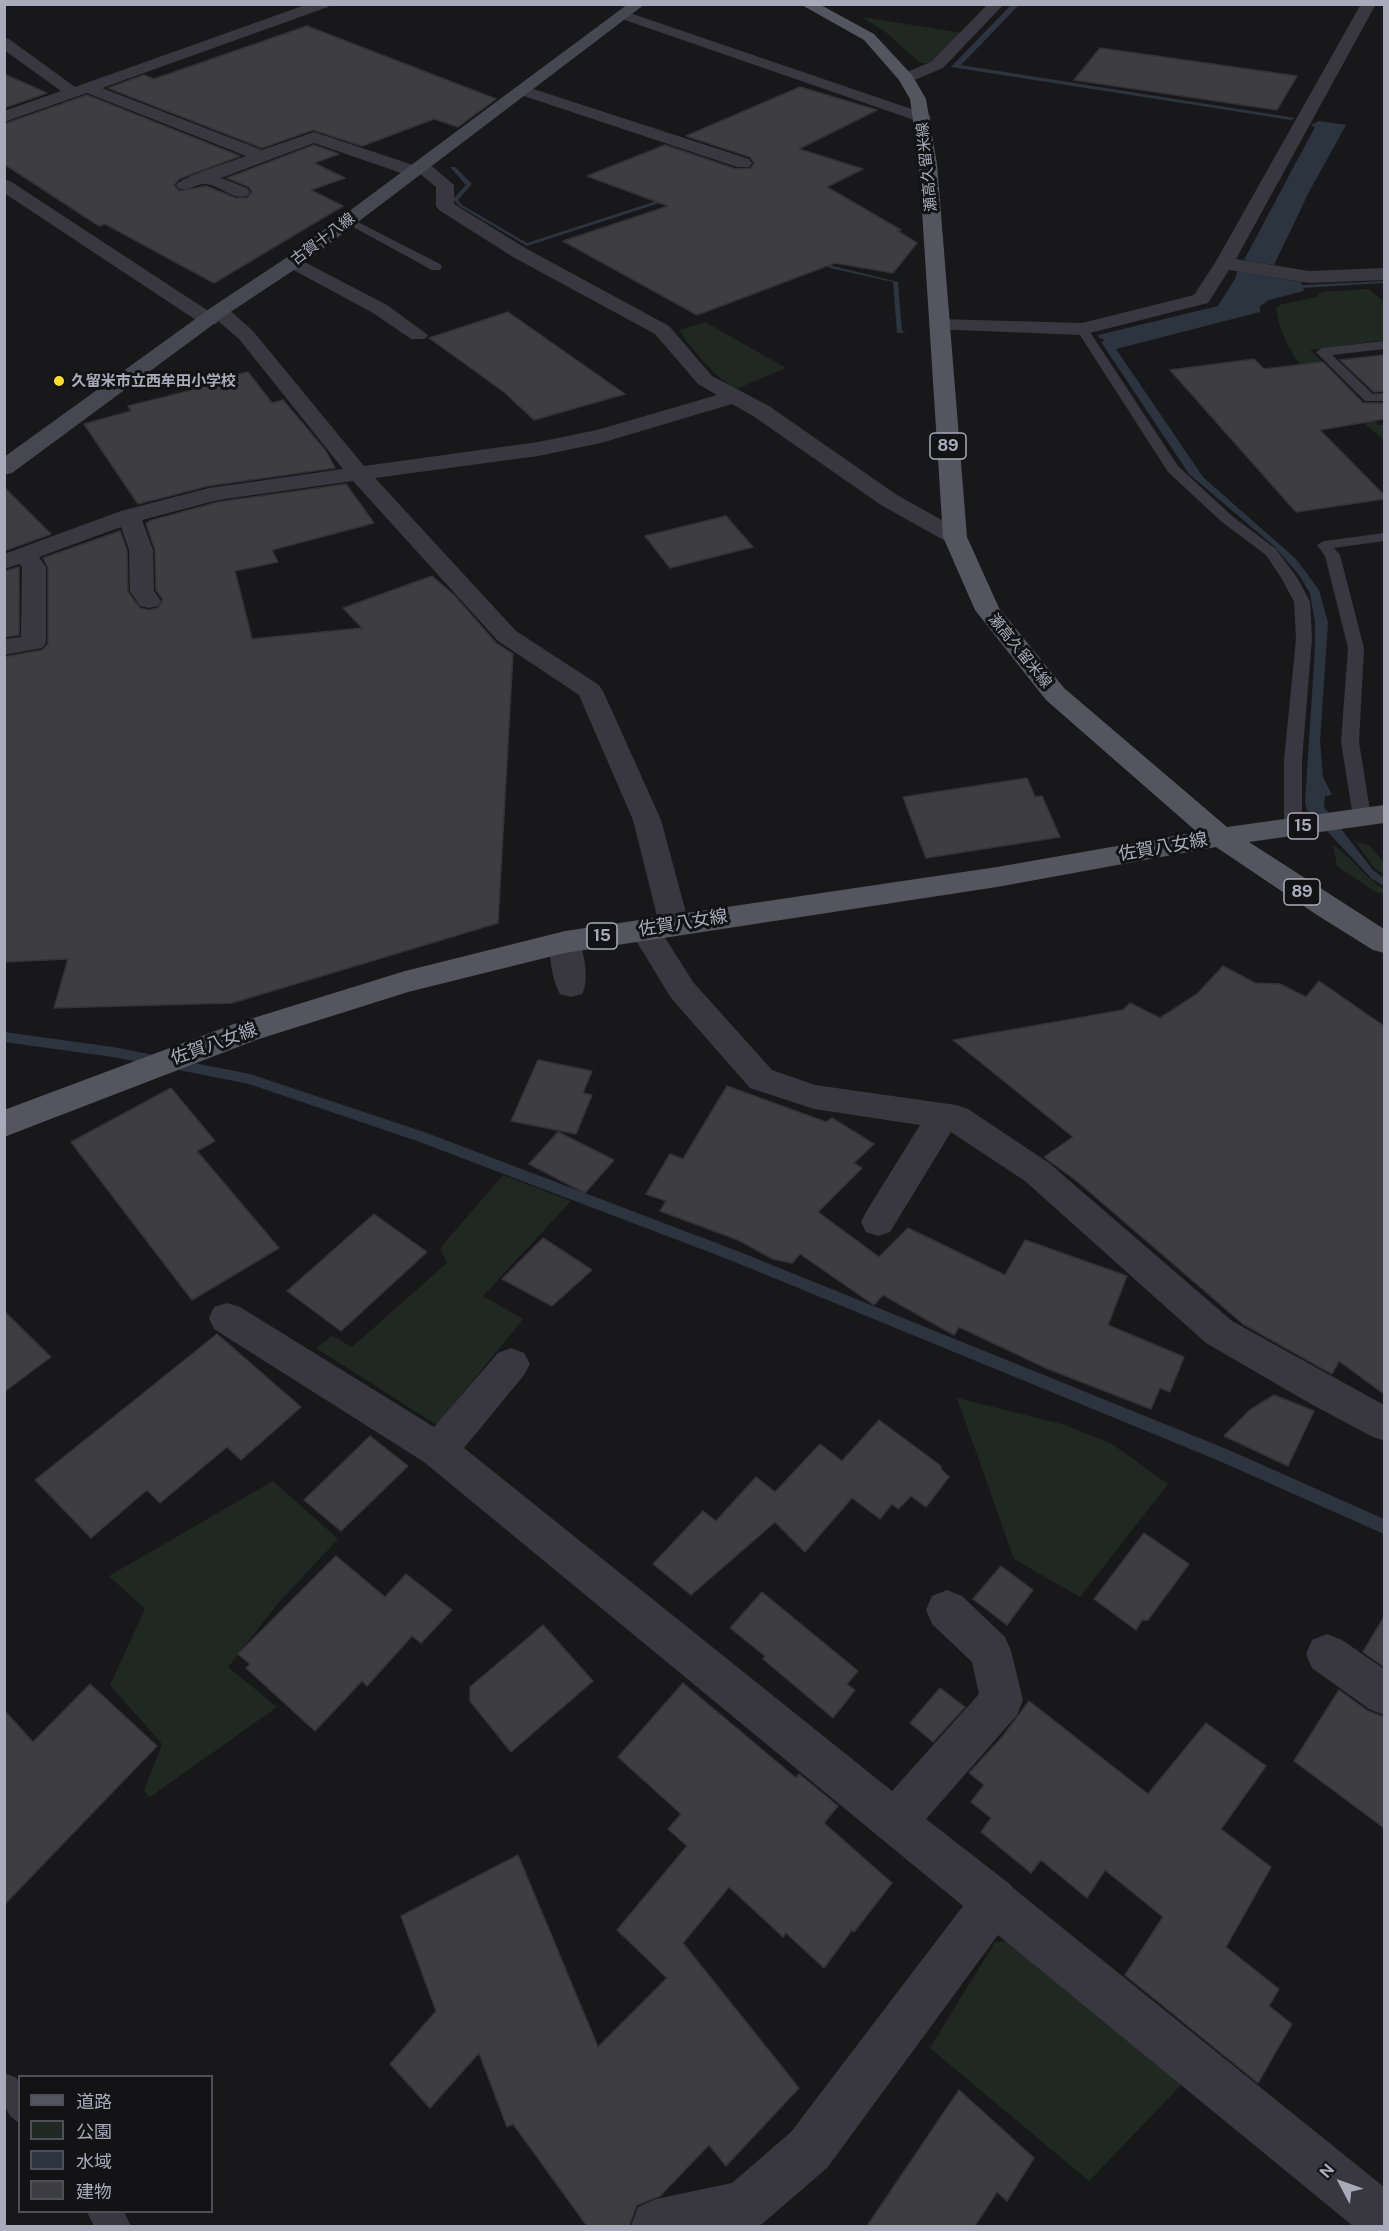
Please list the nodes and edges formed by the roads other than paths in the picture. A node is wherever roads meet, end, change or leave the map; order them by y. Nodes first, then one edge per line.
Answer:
1 (323, 4) edge
2 (807, 4) edge
3 (997, 4) edge
4 (1369, 4) edge
5 (631, 10) edge
6 (4, 42) edge
7 (906, 78) junction
8 (81, 90) junction
9 (521, 90) junction
10 (4, 117) edge
11 (922, 118) junction
12 (262, 156) junction
13 (743, 163) dead end
14 (417, 168) junction
15 (204, 177) junction
16 (4, 185) edge
17 (185, 185) dead end
18 (241, 192) dead end
19 (348, 220) junction
20 (293, 262) junction
21 (1224, 263) junction
22 (436, 267) dead end
23 (1384, 274) edge
24 (214, 315) junction
25 (939, 325) junction
26 (1082, 329) junction
27 (418, 335) dead end
28 (1384, 345) edge
29 (733, 397) junction
30 (1384, 397) edge
31 (4, 468) edge
32 (359, 474) junction
33 (129, 516) junction
34 (955, 537) junction
35 (1384, 537) edge
36 (15, 558) edge
37 (149, 601) dead end
38 (4, 647) edge
39 (1373, 815) edge
40 (1293, 827) junction
41 (1221, 837) junction
42 (659, 926) junction
43 (566, 942) junction
44 (1384, 944) edge
45 (571, 986) dead end
46 (943, 1117) junction
47 (4, 1124) edge
48 (878, 1222) dead end
49 (227, 1318) dead end
50 (511, 1364) dead end
51 (1384, 1424) edge
52 (438, 1450) junction
53 (947, 1610) dead end
54 (1327, 1654) dead end
55 (1384, 1694) edge
56 (895, 1821) junction
57 (995, 1901) junction
58 (4, 2088) edge
59 (18, 2105) edge
60 (105, 2213) edge
61 (1384, 2219) edge
62 (657, 2225) dead end
63 (115, 2226) edge

1 - 8 street
2 - 7 main road, 瀬高久留米線 / 89
3 - 7 street
4 - 21 street
5 - 9 main road, 古賀十八線
5 - 11 street
6 - 8 street
7 - 11 main road, 瀬高久留米線 / 89
8 - 10 street
8 - 12 street
9 - 13 street
9 - 14 main road, 古賀十八線
11 - 25 main road, 瀬高久留米線 / 89
12 - 14 street
12 - 15 street
14 - 19 main road, 古賀十八線
14 - 29 street
15 - 17 street
15 - 18 street
16 - 24 street
19 - 20 main road, 古賀十八線
19 - 22 lane
20 - 24 main road, 古賀十八線
20 - 27 street
21 - 23 street
21 - 26 street
24 - 31 main road, 古賀十八線
24 - 32 street
25 - 26 street
25 - 34 main road, 瀬高久留米線 / 89
26 - 40 lane
28 - 30 lane
29 - 32 street
29 - 34 street
32 - 33 street
32 - 42 street
33 - 36 street
33 - 37 street
34 - 41 main road, 瀬高久留米線 / 89
35 - 39 lane
36 - 38 street
39 - 40 main road, 佐賀八女線 / 15
40 - 41 main road, 佐賀八女線 / 15
41 - 42 main road, 佐賀八女線 / 15
41 - 44 main road, 瀬高久留米線 / 89
42 - 43 main road, 佐賀八女線 / 15
42 - 46 street
43 - 45 street
43 - 47 main road, 佐賀八女線 / 15
46 - 48 street
46 - 51 street
49 - 52 street
50 - 52 street
52 - 56 street
53 - 56 street
54 - 55 street
56 - 57 street
57 - 61 street
57 - 62 street
58 - 59 lane
60 - 63 lane

